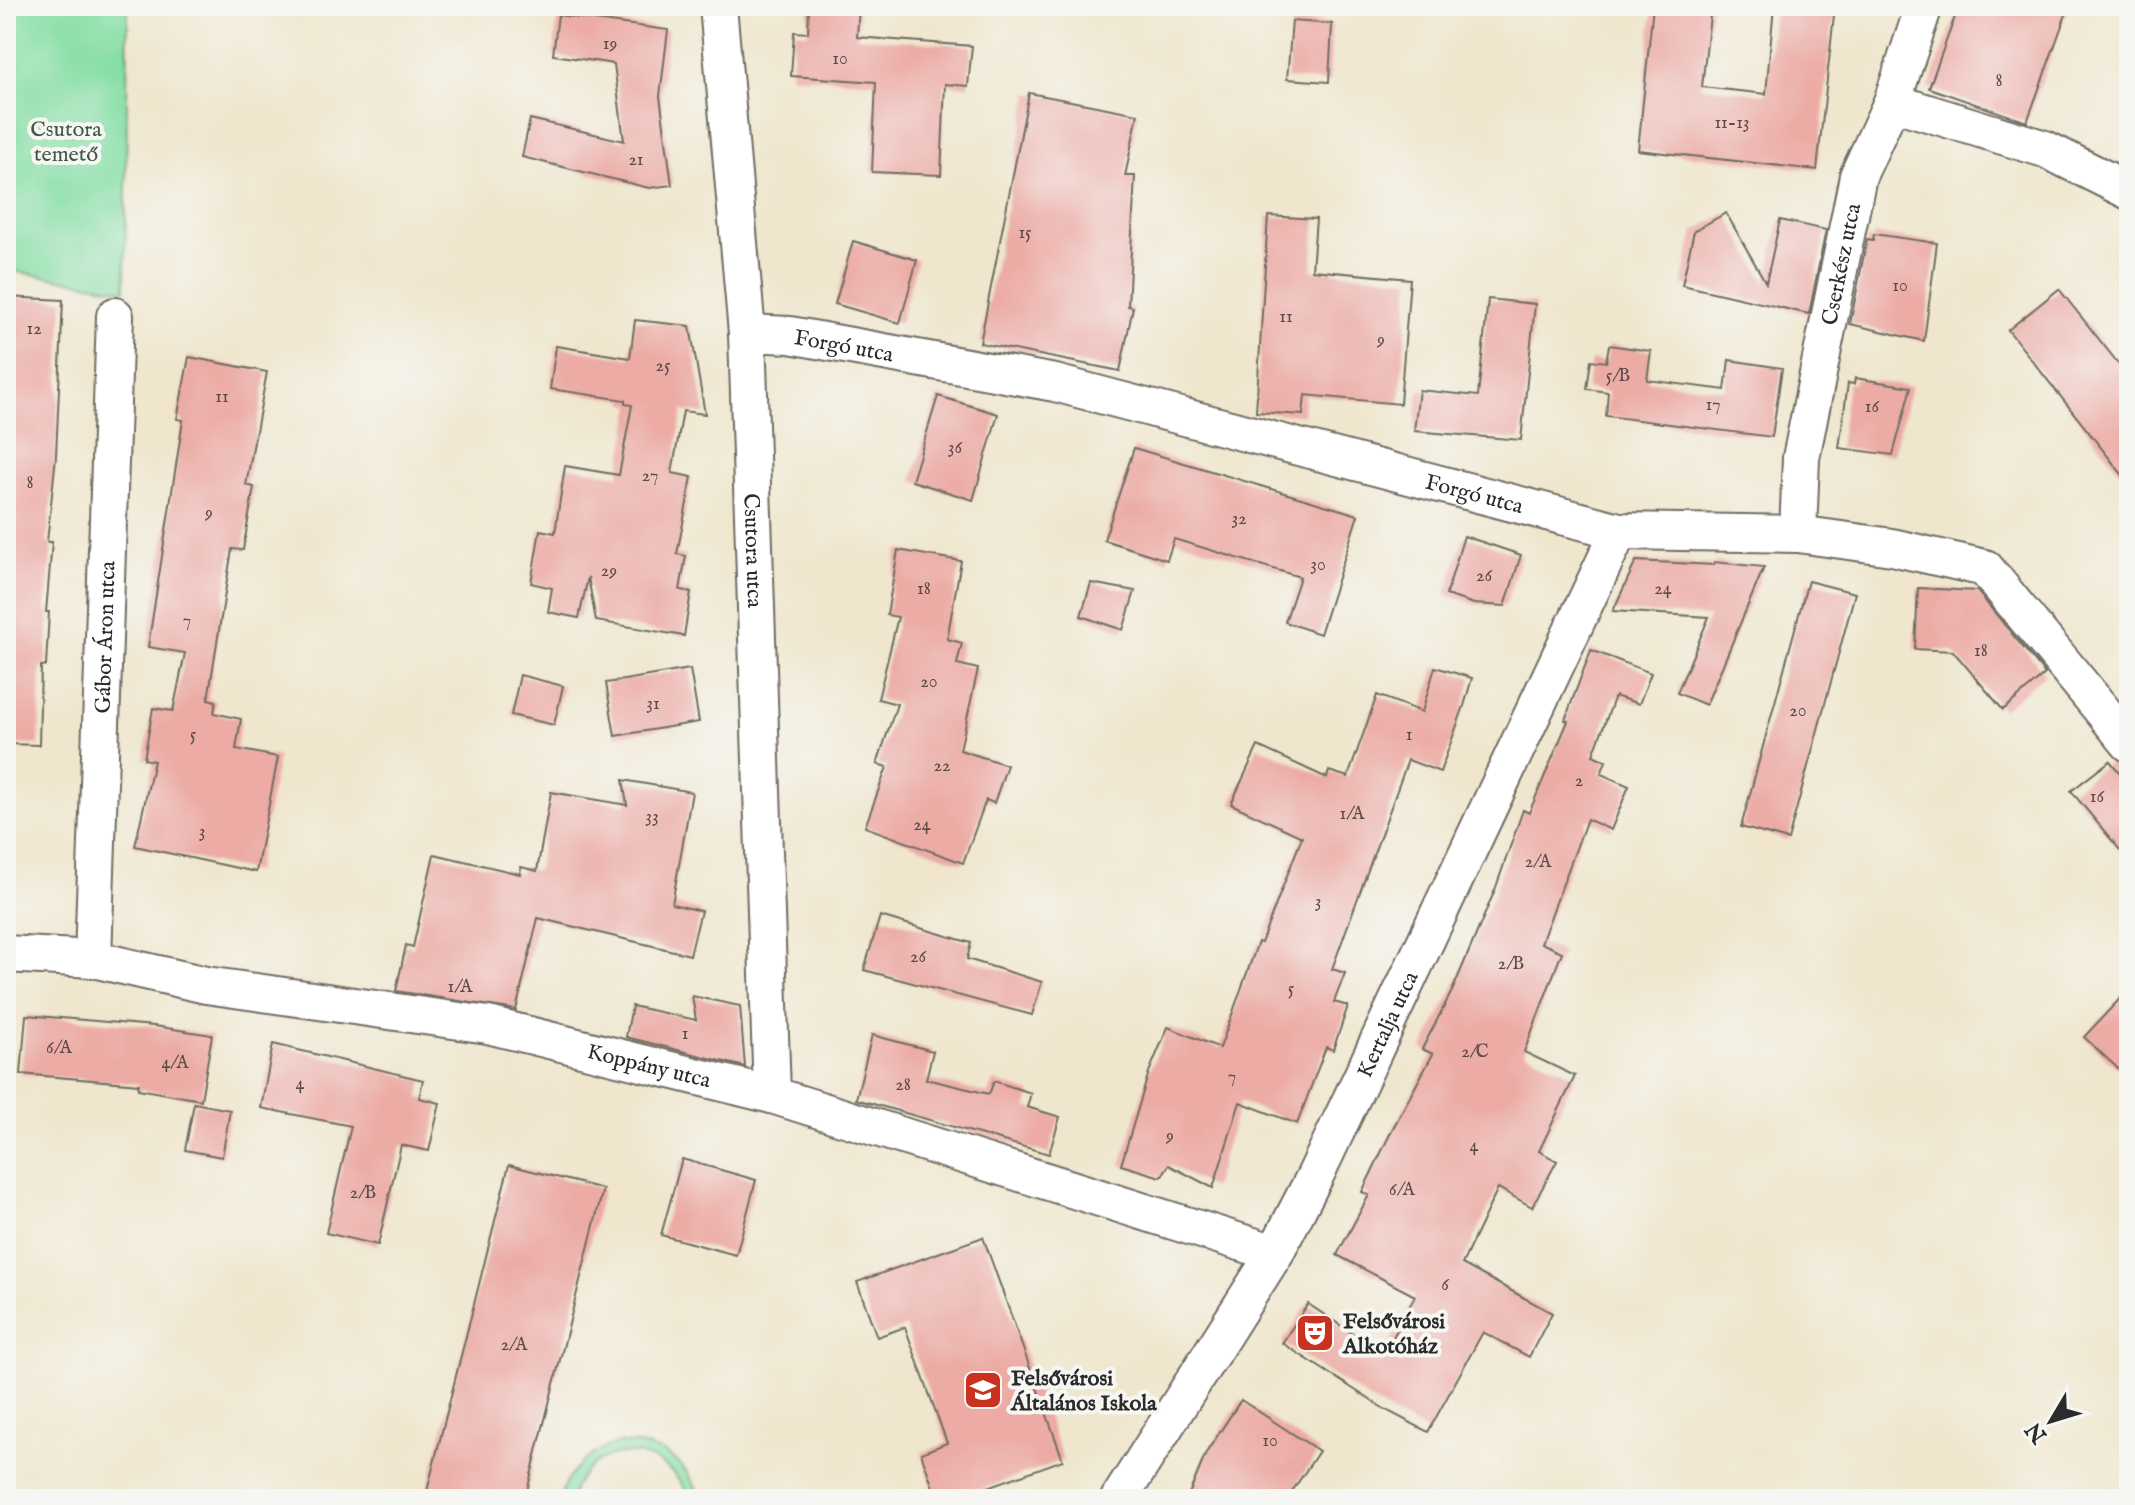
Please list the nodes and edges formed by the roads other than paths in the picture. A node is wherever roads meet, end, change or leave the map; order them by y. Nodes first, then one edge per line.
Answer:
1 (718, 6) edge
2 (1924, 6) edge
3 (1892, 102) junction
4 (2129, 191) edge
5 (115, 316) dead end
6 (747, 333) junction
7 (1619, 531) junction
8 (1798, 534) junction
9 (2129, 743) edge
10 (6, 954) edge
11 (93, 959) junction
12 (772, 1095) junction
13 (1275, 1253) junction
14 (1119, 1499) edge

1 - 6 street, Csutora utca
2 - 3 street, Cserkész utca
3 - 4 street
3 - 8 street, Cserkész utca
5 - 11 street, Gábor Áron utca
6 - 7 street, Forgó utca
6 - 12 street, Csutora utca
7 - 8 street, Forgó utca
7 - 13 street, Kertalja utca
8 - 9 street, Forgó utca
10 - 11 street, Koppány utca
11 - 12 street, Koppány utca
12 - 13 street, Koppány utca
13 - 14 street, Kertalja utca

